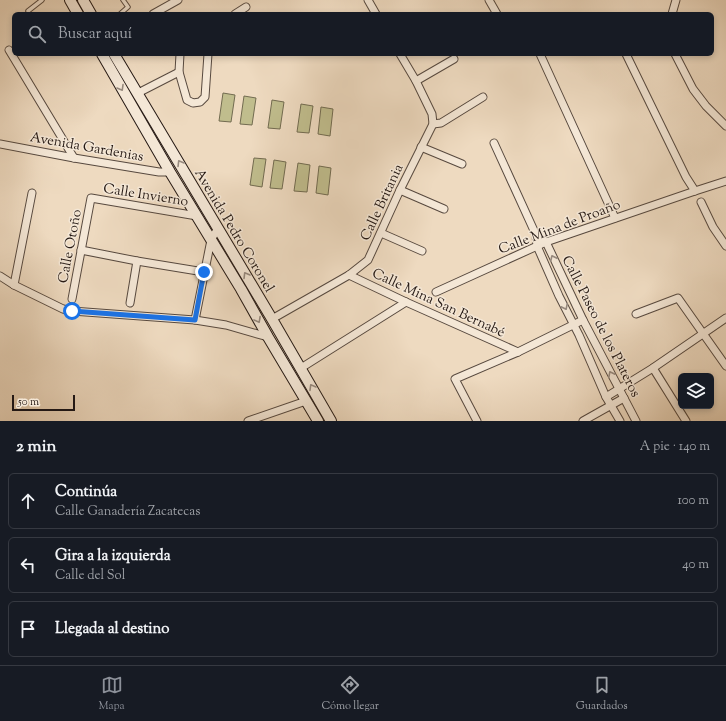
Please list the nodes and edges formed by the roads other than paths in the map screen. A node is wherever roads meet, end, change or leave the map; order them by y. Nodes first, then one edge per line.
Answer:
1 (42, 0) edge
2 (70, 0) edge
3 (83, 0) edge
4 (123, 0) edge
5 (178, 0) edge
6 (368, 0) edge
7 (489, 0) edge
8 (676, 0) edge
9 (246, 8) dead end
10 (28, 11) dead end
11 (77, 12) edge
12 (90, 12) edge
13 (123, 12) edge
14 (157, 12) edge
15 (239, 12) edge
16 (375, 12) edge
17 (496, 12) edge
18 (673, 12) edge
19 (9, 50) dead end
20 (12, 55) edge
21 (13, 56) edge
22 (103, 56) edge
23 (115, 56) edge
24 (180, 56) edge
25 (208, 56) edge
26 (401, 56) edge
27 (541, 56) edge
28 (627, 56) edge
29 (676, 56) edge
30 (454, 59) dead end
31 (179, 72) junction
32 (416, 81) junction
33 (138, 93) junction
34 (483, 97) dead end
35 (433, 124) junction
36 (726, 126) edge
37 (494, 143) dead end
38 (0, 144) edge
39 (421, 147) junction
40 (74, 158) junction
41 (462, 164) dead end
42 (170, 172) junction
43 (726, 181) edge
44 (400, 190) junction
45 (695, 191) junction
46 (32, 193) dead end
47 (91, 198) joint
48 (701, 202) dead end
49 (444, 209) dead end
50 (197, 216) junction
51 (616, 218) junction
52 (218, 228) junction
53 (381, 233) junction
54 (536, 235) junction
55 (211, 240) junction
56 (546, 242) junction
57 (537, 246) junction
58 (726, 246) edge
59 (81, 250) junction
60 (422, 251) dead end
61 (136, 261) junction
62 (204, 272) junction
63 (349, 275) junction
64 (0, 276) edge
65 (14, 285) junction
66 (436, 292) dead end
67 (72, 299) dead end
68 (406, 302) junction
69 (130, 303) dead end
70 (636, 314) dead end
71 (726, 318) edge
72 (272, 319) junction
73 (195, 320) junction
74 (584, 320) junction
75 (574, 325) junction
76 (703, 333) junction
77 (268, 336) junction
78 (518, 352) junction
79 (726, 366) edge
80 (301, 368) junction
81 (653, 368) junction
82 (619, 390) junction
83 (606, 397) junction
84 (624, 398) junction
85 (306, 401) junction
86 (611, 405) junction
87 (248, 421) edge
88 (318, 421) edge
89 (331, 421) edge
90 (477, 421) edge
91 (583, 421) edge
92 (620, 421) edge
93 (636, 421) edge
94 (686, 421) edge

1 - 10 lane
2 - 11 main road
3 - 12 main road
4 - 13 lane
5 - 14 street
6 - 16 street
7 - 17 street
8 - 18 street
9 - 15 street
19 - 20 street
21 - 40 street
22 -> 42 main road, Avenida Pedro Coronel
23 - 33 main road, Avenida Pedro Coronel
24 - 31 street
25 - 31 street
26 - 32 street
27 - 51 street
28 - 45 street
29 - 36 street
30 - 32 street
31 - 33 street
32 - 35 street
52 -> 33 main road, Avenida Pedro Coronel
34 - 35 street
35 - 39 street, Calle Britania
37 - 54 street
38 - 40 street, Avenida Gardenias
39 - 41 street
39 - 44 street, Calle Britania
40 - 42 street, Avenida Gardenias
42 - 50 main road, Avenida Pedro Coronel
43 - 45 street, Calle Mina de Proaño
44 - 49 street
44 - 53 street, Calle Britania
45 - 51 street, Calle Mina de Proaño
46 - 65 street
47 - 50 street, Calle Invierno
47 - 59 street, Calle Otoño
48 - 58 street
50 - 55 main road, Avenida Pedro Coronel
51 - 56 street, Calle Mina de Proaño
52 - 55 street
72 -> 52 main road, Avenida Pedro Coronel
53 - 60 street
53 - 63 street, Calle Britania
54 - 56 street
54 - 57 street, Calle Paseo de los Plateros
55 - 62 street
55 -> 77 main road, Avenida Pedro Coronel
56 - 57 street, Calle Mina de Proaño
74 -> 56 street, Calle Paseo de los Plateros
57 - 66 street, Calle Mina de Proaño
57 -> 75 street, Calle Paseo de los Plateros
59 - 61 street
59 - 67 street, Calle Otoño
61 - 62 street
61 - 69 street
62 - 73 street
63 - 68 street, Calle Mina San Bernabé
63 - 72 street, Calle Britania
64 - 65 street
65 - 73 street
68 - 78 street, Calle Mina San Bernabé
68 - 80 street
70 - 76 street
71 - 76 street
72 - 80 main road, Avenida Pedro Coronel
73 - 77 street
74 - 75 street
82 -> 74 street, Calle Paseo de los Plateros
75 - 78 street
75 - 83 street, Calle Paseo de los Plateros
76 - 79 street
76 - 81 street
77 - 85 main road, Avenida Pedro Coronel
78 - 90 street
89 -> 80 main road, Avenida Pedro Coronel
81 - 82 street
81 - 94 street
82 - 83 street
82 - 84 street, Calle Paseo de los Plateros
83 - 86 street, Calle Paseo de los Plateros
84 - 86 street
84 - 93 street, Calle Paseo de los Plateros
85 - 87 street
85 - 88 main road, Avenida Pedro Coronel
86 - 91 street
86 - 92 street, Calle Paseo de los Plateros

